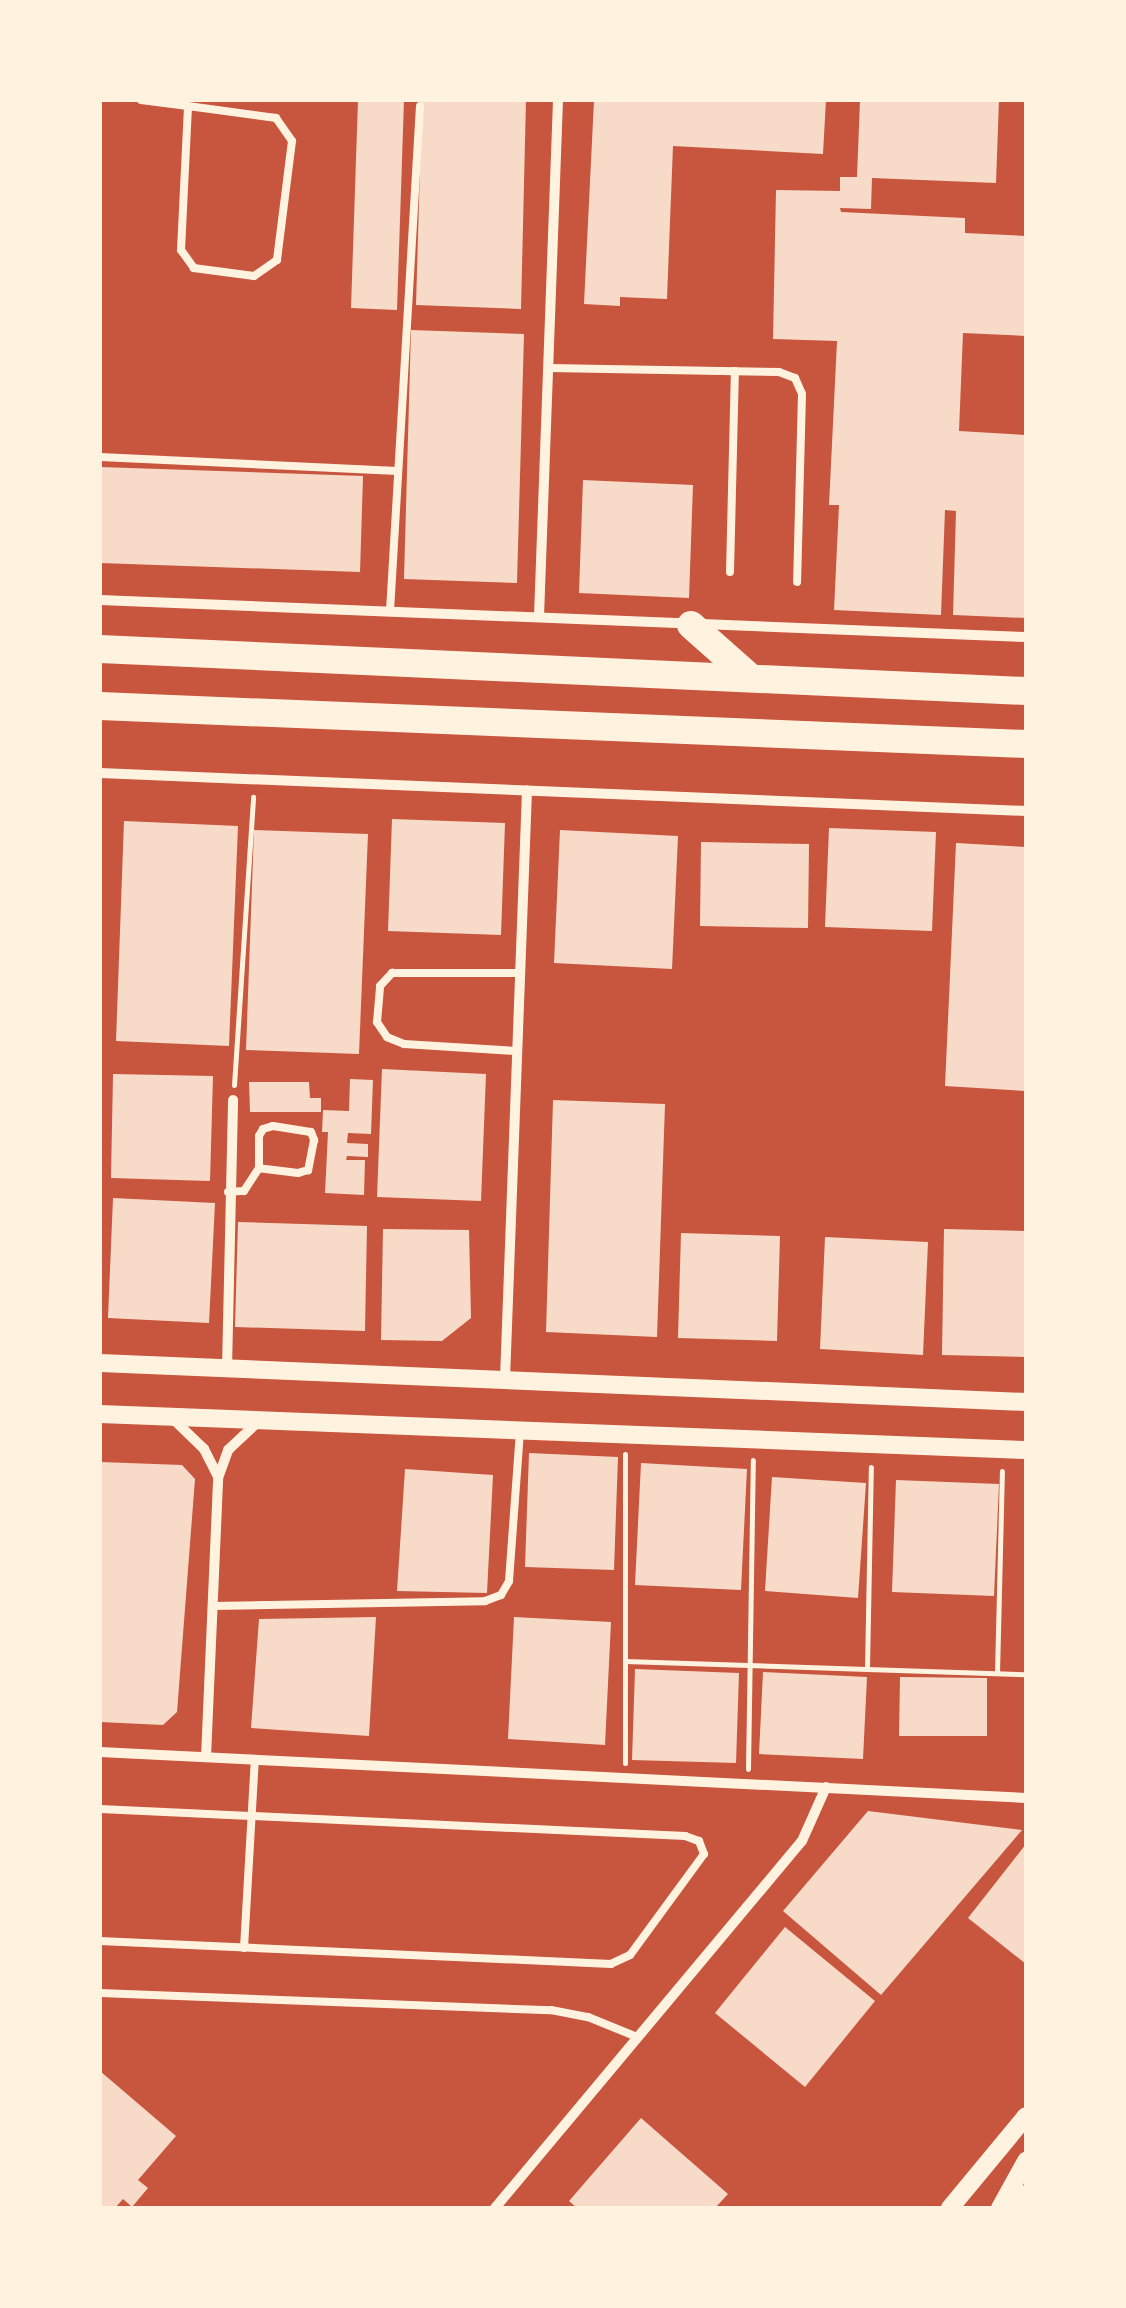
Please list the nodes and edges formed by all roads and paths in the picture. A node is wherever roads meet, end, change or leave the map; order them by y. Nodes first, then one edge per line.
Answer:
1 (141, 100) edge
2 (558, 100) edge
3 (188, 106) junction
4 (420, 106) dead end
5 (549, 368) junction
6 (735, 371) junction
7 (100, 457) edge
8 (398, 472) junction
9 (730, 572) dead end
10 (797, 582) dead end
11 (100, 600) edge
12 (390, 611) junction
13 (539, 616) junction
14 (691, 625) junction
15 (1026, 638) edge
16 (100, 649) edge
17 (751, 678) junction
18 (1026, 691) edge
19 (100, 706) edge
20 (1026, 744) edge
21 (100, 774) edge
22 (255, 778) junction
23 (527, 790) junction
24 (1026, 811) edge
25 (520, 973) junction
26 (516, 1051) junction
27 (232, 1100) joint
28 (259, 1168) junction
29 (228, 1192) junction
30 (100, 1363) edge
31 (227, 1368) junction
32 (505, 1378) junction
33 (1026, 1402) edge
34 (100, 1414) edge
35 (167, 1416) junction
36 (262, 1421) junction
37 (520, 1430) junction
38 (625, 1432) junction
39 (753, 1438) junction
40 (871, 1443) junction
41 (1002, 1449) junction
42 (1026, 1450) edge
43 (218, 1478) junction
44 (212, 1606) junction
45 (625, 1661) junction
46 (750, 1664) junction
47 (867, 1668) junction
48 (997, 1673) junction
49 (1026, 1674) edge
50 (100, 1752) edge
51 (206, 1757) junction
52 (255, 1758) junction
53 (625, 1776) junction
54 (748, 1782) junction
55 (826, 1787) junction
56 (1026, 1798) edge
57 (100, 1809) edge
58 (252, 1816) junction
59 (100, 1942) edge
60 (244, 1948) junction
61 (100, 1993) edge
62 (637, 2037) junction
63 (1026, 2116) edge
64 (1026, 2161) edge
65 (1026, 2194) edge
66 (499, 2206) edge
67 (950, 2208) edge
68 (1000, 2208) edge
69 (1015, 2208) edge

1 - 3 lane
2 - 5 street
3 - 3 lane
4 - 8 lane
5 - 6 lane
5 - 13 street
6 - 9 lane
6 - 10 lane
7 - 8 lane
8 - 12 lane
11 - 12 street
12 - 13 street
13 - 14 street
14 - 15 street
14 - 17 highway
16 - 17 highway
17 - 18 highway
19 - 20 highway
21 - 22 street
22 - 23 street
22 - 27 path
23 - 24 street
23 - 25 street
25 - 26 street
25 - 26 lane
26 - 32 street
27 - 29 street
28 - 28 lane
28 - 29 lane
29 - 31 street
30 - 31 street
31 - 32 street
32 - 33 street
34 - 35 street
35 - 36 street
35 - 43 street
36 - 37 street
36 - 43 street
37 - 38 street
37 - 44 lane
38 - 39 street
38 - 45 path
39 - 40 street
39 - 46 path
40 - 41 street
40 - 47 path
41 - 42 street
41 - 48 path
43 - 44 street
44 - 51 street
45 - 46 path
45 - 53 path
46 - 47 path
46 - 54 path
47 - 48 path
48 - 49 path
50 - 51 street
51 - 52 street
52 - 53 street
52 - 58 lane
53 - 54 street
54 - 55 street
55 - 56 street
55 - 62 street
57 - 58 lane
58 - 60 lane
58 - 60 lane
59 - 60 lane
61 - 62 lane
62 - 66 street
63 - 67 street
64 - 68 street
65 - 69 street

